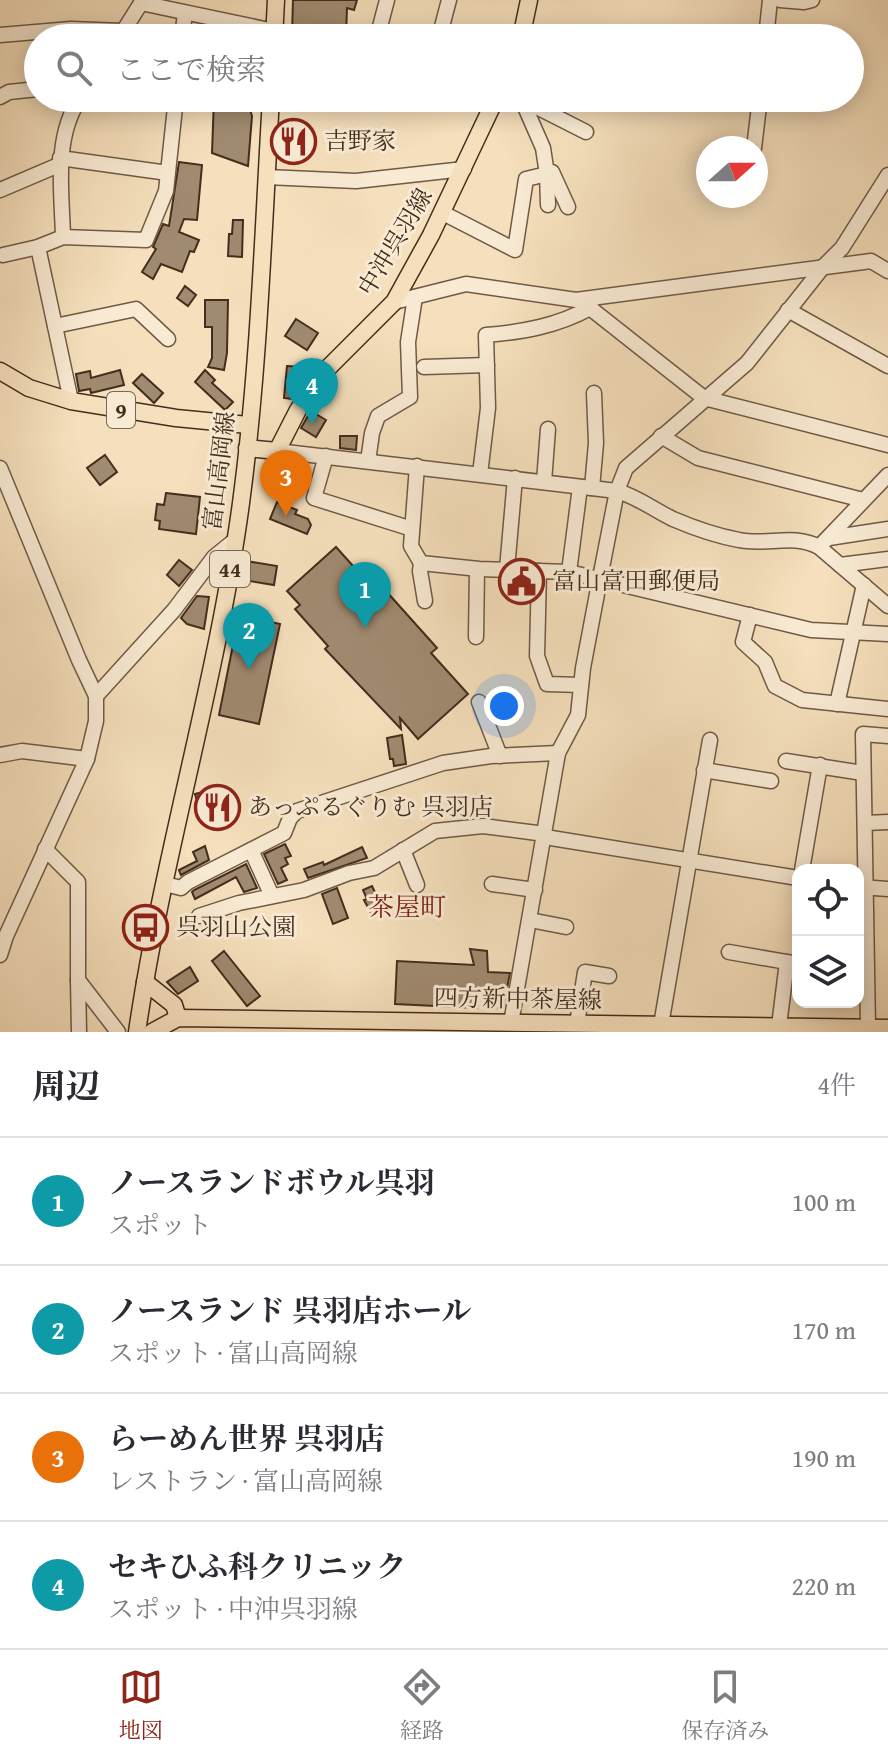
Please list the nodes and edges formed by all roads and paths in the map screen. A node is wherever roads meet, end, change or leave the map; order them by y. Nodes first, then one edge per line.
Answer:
1 (276, 0) edge
2 (387, 0) edge
3 (449, 0) edge
4 (529, 0) edge
5 (770, 0) edge
6 (780, 0) edge
7 (812, 0) edge
8 (185, 13) junction
9 (128, 24) edge
10 (184, 24) edge
11 (230, 24) edge
12 (275, 24) edge
13 (381, 24) edge
14 (443, 24) edge
15 (524, 24) edge
16 (767, 24) edge
17 (24, 30) edge
18 (1, 31) edge
19 (24, 90) edge
20 (0, 97) edge
21 (72, 112) edge
22 (175, 112) edge
23 (270, 112) edge
24 (490, 112) edge
25 (526, 112) edge
26 (546, 112) edge
27 (758, 112) edge
28 (586, 132) dead end
29 (755, 136) edge
30 (60, 161) junction
31 (464, 169) junction
32 (168, 173) junction
33 (547, 174) junction
34 (888, 175) edge
35 (266, 177) junction
36 (0, 190) edge
37 (548, 205) dead end
38 (568, 207) dead end
39 (443, 213) junction
40 (63, 237) junction
41 (38, 247) junction
42 (3, 255) dead end
43 (823, 267) junction
44 (888, 271) edge
45 (415, 297) junction
46 (394, 302) junction
47 (591, 303) junction
48 (788, 310) junction
49 (55, 326) junction
50 (168, 339) dead end
51 (487, 365) junction
52 (888, 366) edge
53 (424, 367) dead end
54 (0, 371) edge
55 (594, 393) dead end
56 (704, 398) junction
57 (71, 401) junction
58 (248, 425) junction
59 (548, 429) dead end
60 (661, 436) junction
61 (888, 445) edge
62 (247, 448) junction
63 (277, 451) junction
64 (326, 456) junction
65 (368, 461) junction
66 (417, 466) junction
67 (0, 468) edge
68 (480, 474) junction
69 (888, 475) edge
70 (515, 478) junction
71 (544, 482) junction
72 (586, 487) junction
73 (617, 491) junction
74 (863, 500) junction
75 (412, 529) junction
76 (888, 529) edge
77 (235, 540) junction
78 (824, 542) junction
79 (888, 559) edge
80 (421, 563) junction
81 (840, 565) junction
82 (477, 569) junction
83 (507, 569) junction
84 (539, 571) junction
85 (569, 572) junction
86 (600, 578) junction
87 (864, 585) junction
88 (425, 601) dead end
89 (888, 606) edge
90 (750, 615) junction
91 (853, 632) junction
92 (888, 634) edge
93 (476, 637) dead end
94 (581, 685) junction
95 (96, 696) junction
96 (479, 702) dead end
97 (837, 704) junction
98 (888, 709) edge
99 (888, 736) edge
100 (710, 740) dead end
101 (558, 753) junction
102 (0, 755) edge
103 (500, 756) junction
104 (87, 759) junction
105 (786, 761) dead end
106 (820, 765) junction
107 (704, 770) junction
108 (863, 773) junction
109 (771, 781) dead end
110 (888, 822) edge
111 (865, 823) junction
112 (545, 836) junction
113 (45, 849) junction
114 (251, 850) junction
115 (403, 850) junction
116 (689, 860) junction
117 (803, 864) edge
118 (863, 864) edge
119 (792, 877) edge
120 (165, 884) junction
121 (492, 884) dead end
122 (417, 885) dead end
123 (864, 888) edge
124 (888, 889) edge
125 (535, 890) junction
126 (272, 896) junction
127 (199, 916) dead end
128 (530, 920) junction
129 (566, 927) dead end
130 (864, 935) edge
131 (729, 952) dead end
132 (0, 955) edge
133 (792, 963) edge
134 (609, 976) dead end
135 (78, 980) junction
136 (145, 982) junction
137 (178, 1018) junction
138 (511, 1023) junction
139 (661, 1025) junction
140 (292, 1026) edge
141 (779, 1026) junction
142 (573, 1027) edge
143 (868, 1028) junction
144 (888, 1028) edge
145 (79, 1032) edge
146 (118, 1032) edge
147 (137, 1032) edge
148 (152, 1032) edge

1 - 12 main road
2 - 13 street
3 - 14 street
4 - 15 main road
5 - 16 street
6 - 7 street
8 - 9 street
8 - 10 street
8 - 11 street
17 - 18 street
19 - 20 street
21 - 30 street
22 - 32 street
23 - 35 main road, 富山高岡線 / 44
24 - 31 main road, 中沖呉羽線
25 - 33 street
26 - 28 street
27 - 29 street
30 - 32 street
30 - 36 street
30 - 40 street
31 - 35 street
31 - 39 main road, 中沖呉羽線
32 - 40 street
33 - 37 street
33 - 38 street
33 - 39 street
34 - 43 street
35 - 58 main road, 富山高岡線 / 44
39 - 46 main road, 中沖呉羽線
40 - 41 street
41 - 42 street
41 - 49 street
43 - 44 street
43 - 47 street
43 - 48 street
45 - 46 street
45 - 47 street
45 - 65 street
46 - 63 main road, 中沖呉羽線
47 - 51 street
47 - 56 street
48 - 52 street
48 - 56 street
49 - 50 street
49 - 57 street
51 - 53 street
51 - 68 street
54 - 57 main road, 9
55 - 72 street
56 - 60 street
56 - 61 street
57 - 58 main road, 9
58 - 62 main road, 富山高岡線 / 44
59 - 71 street
60 - 73 street
60 - 74 street
62 - 63 main road
62 - 77 main road, 富山高岡線 / 44
63 - 64 street
64 - 65 street
64 - 75 street
65 - 66 street
66 - 68 street
66 - 75 street
67 - 95 street
68 - 70 street
69 - 74 street
70 - 71 street
70 - 83 street
71 - 72 street
72 - 73 street
72 - 85 street
73 - 78 street
73 - 86 street
74 - 78 street
75 - 80 street
76 - 78 street
77 - 95 street
77 - 120 main road, 富山高岡線 / 44
78 - 81 street
79 - 81 street
80 - 82 street
80 - 88 street
81 - 87 street
82 - 83 street
82 - 93 street
83 - 84 street
84 - 85 street
84 - 94 street
85 - 86 street
86 - 90 street
86 - 94 street
87 - 89 street
87 - 91 street
90 - 91 street
90 - 97 street
91 - 92 street
91 - 97 street
94 - 101 street
95 - 104 street
96 - 103 street
97 - 98 street
99 - 108 street
100 - 107 street
101 - 103 street
101 - 112 street
102 - 104 street
103 - 114 street
104 - 113 street
105 - 106 street
106 - 108 street
106 - 117 street
107 - 109 street
107 - 116 street
108 - 111 street
110 - 111 street
111 - 118 street
112 - 115 street
112 - 116 street
112 - 125 street
113 - 132 street
113 - 135 street
114 - 120 street
114 - 126 street
115 - 122 street
115 - 126 street
116 - 119 street
116 - 139 street
120 - 136 main road, 富山高岡線 / 44
121 - 125 street
123 - 124 street
125 - 128 street
126 - 127 street
128 - 129 street
128 - 138 street
130 - 143 street
131 - 133 street
133 - 141 street
134 - 142 street
135 - 145 street
135 - 146 street
136 - 137 main road
136 - 147 main road, 富山高岡線 / 44
137 - 140 main road, 四方新中茶屋線
137 - 148 main road, 四方新中茶屋線
138 - 140 main road, 四方新中茶屋線
138 - 142 main road, 四方新中茶屋線
139 - 141 main road, 四方新中茶屋線
139 - 142 main road, 四方新中茶屋線
141 - 143 main road, 四方新中茶屋線
143 - 144 main road, 四方新中茶屋線

